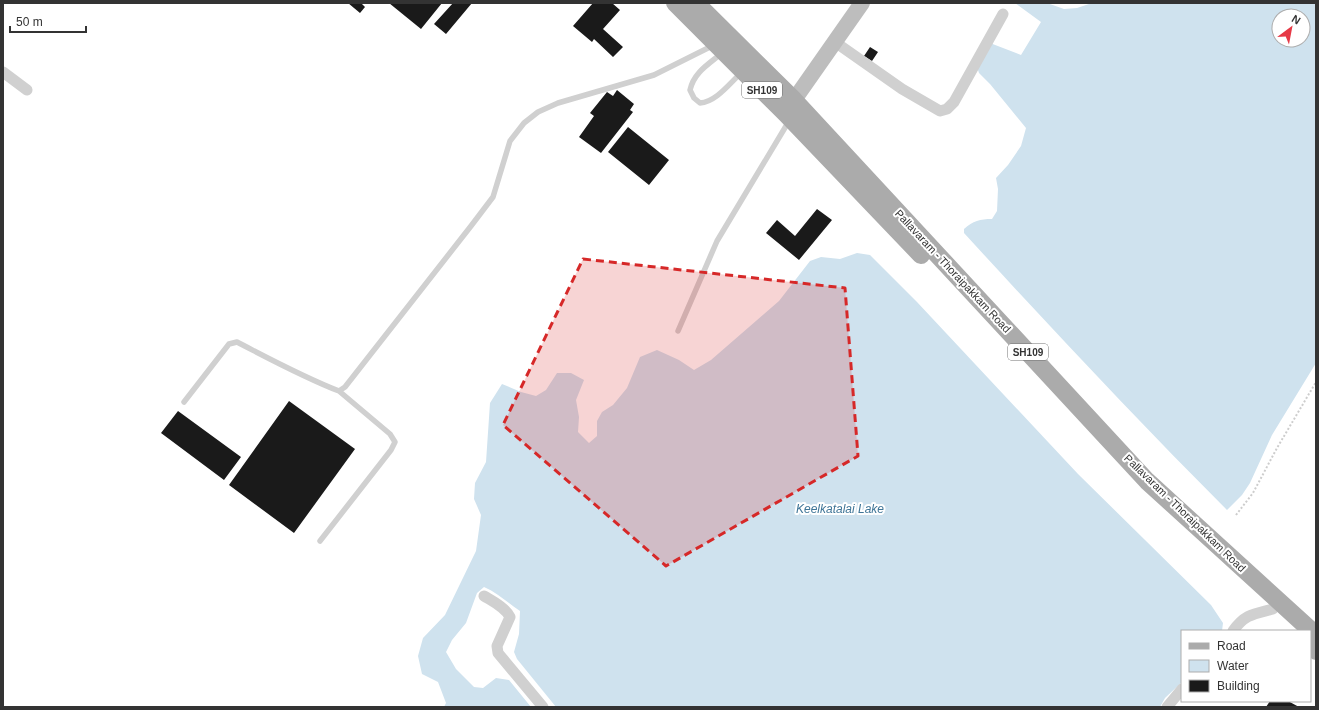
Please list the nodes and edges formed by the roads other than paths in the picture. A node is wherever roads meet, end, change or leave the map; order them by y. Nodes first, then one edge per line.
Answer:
1 (675, 3) edge
2 (696, 3) edge
3 (862, 3) edge
4 (1003, 14) dead end
5 (835, 42) junction
6 (720, 48) junction
7 (743, 71) junction
8 (3, 72) edge
9 (27, 90) dead end
10 (794, 100) junction
11 (790, 118) junction
12 (678, 331) dead end
13 (339, 391) junction
14 (184, 402) dead end
15 (1200, 535) junction
16 (320, 541) dead end
17 (1222, 555) junction
18 (484, 596) dead end
19 (1273, 609) junction
20 (1234, 630) edge
21 (1294, 630) edge
22 (1309, 630) edge
23 (1181, 690) edge
24 (543, 707) edge
25 (1167, 707) edge

1 - 6 main road, Pallavaram - Thoraipakkam Road / SH109
2 - 10 main road, Pallavaram - Thoraipakkam Road / SH109
3 - 5 street
4 - 5 street
5 - 10 street
6 - 7 main road, Pallavaram - Thoraipakkam Road / SH109
6 - 7 lane
6 - 13 lane
7 - 11 main road, Pallavaram - Thoraipakkam Road / SH109
8 - 9 street
10 - 15 main road, Pallavaram - Thoraipakkam Road / SH109
11 - 12 lane
11 - 15 main road, Pallavaram - Thoraipakkam Road / SH109
13 - 14 lane
13 - 16 lane
15 - 17 main road, Pallavaram - Thoraipakkam Road / SH109
17 - 19 main road, Pallavaram - Thoraipakkam Road / SH109
17 - 22 main road, Pallavaram - Thoraipakkam Road / SH109
18 - 24 street
19 - 20 street
19 - 21 main road, Pallavaram - Thoraipakkam Road / SH109
23 - 25 street

